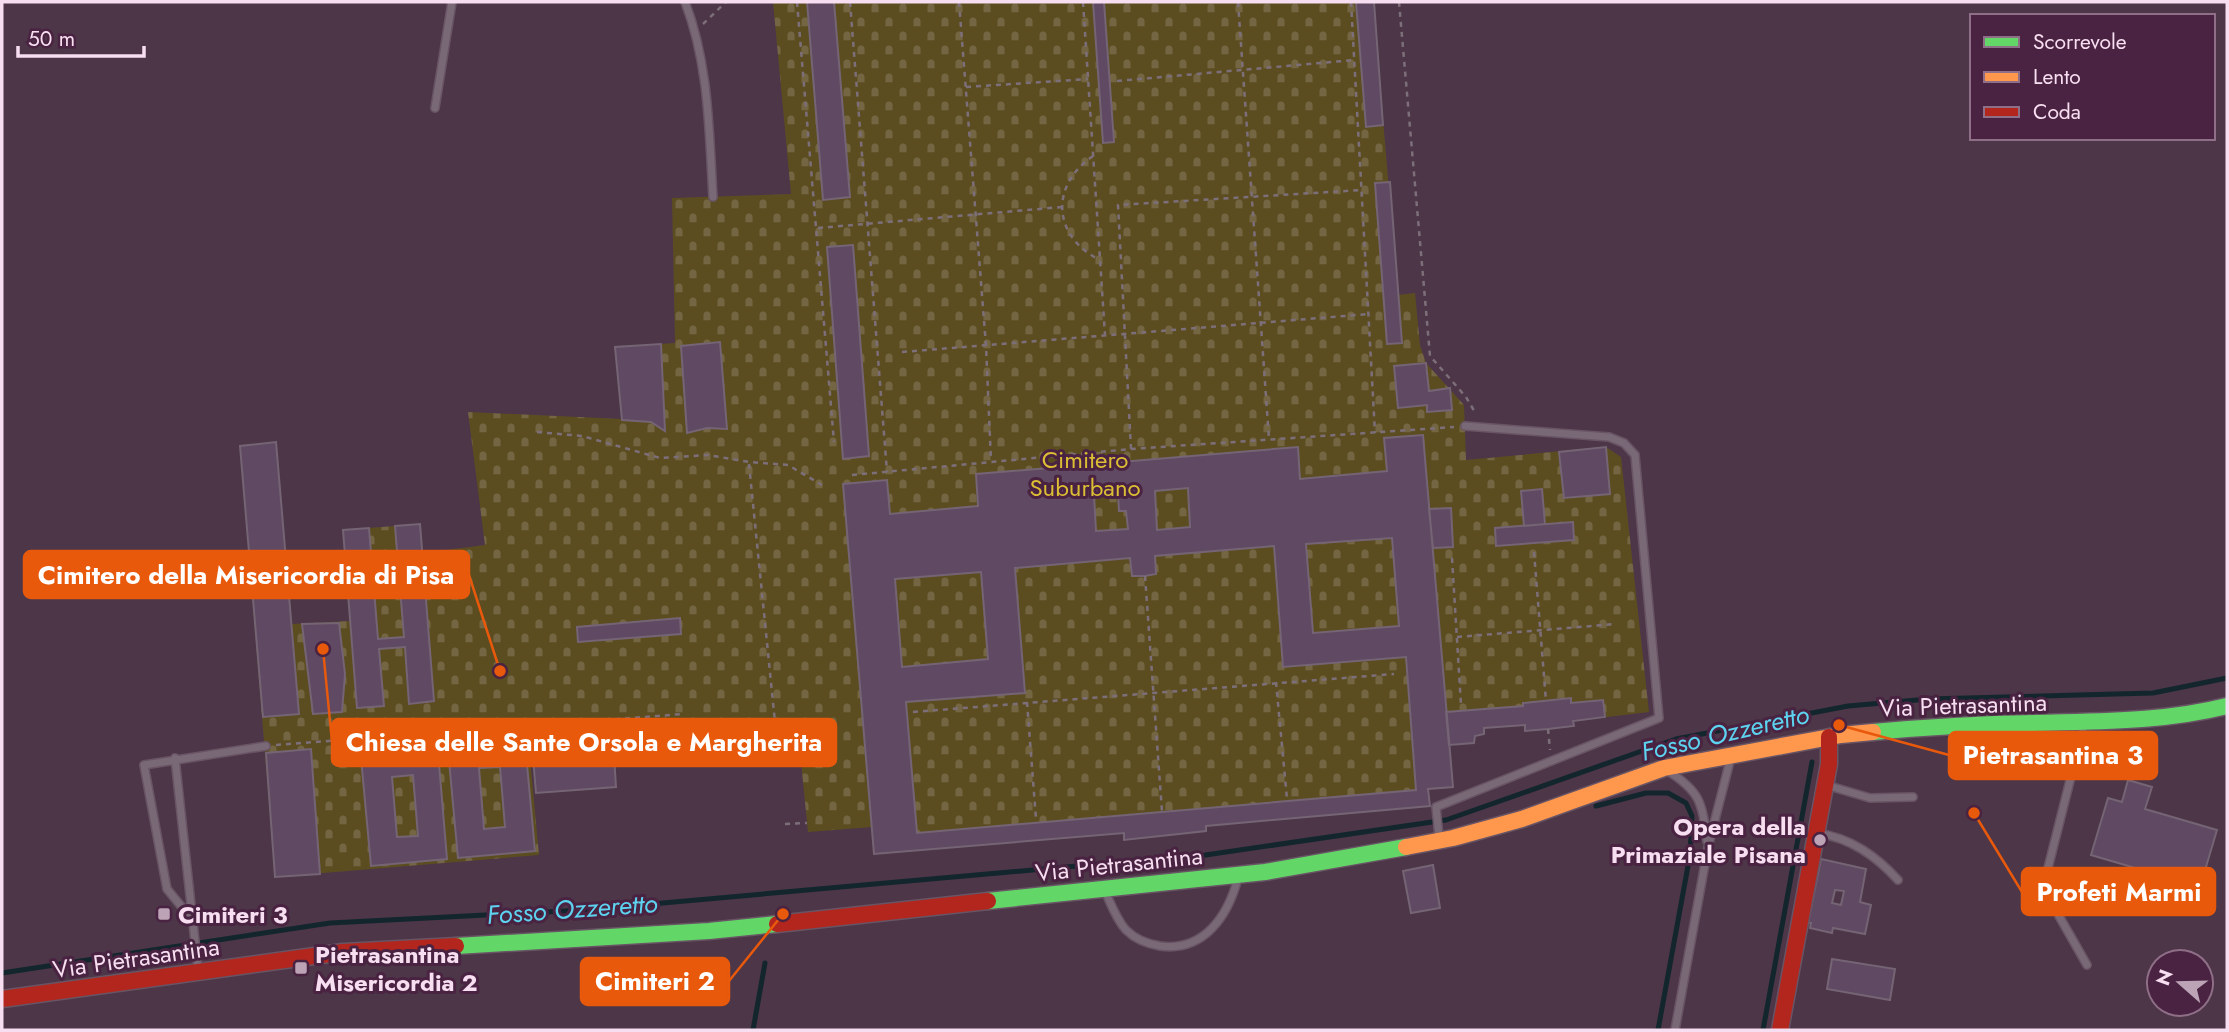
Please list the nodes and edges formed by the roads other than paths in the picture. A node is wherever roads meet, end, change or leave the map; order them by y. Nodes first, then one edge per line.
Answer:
1 (452, 2) edge
2 (685, 2) edge
3 (435, 108) dead end
4 (713, 197) dead end
5 (1465, 426) road end
6 (2227, 706) edge
7 (2084, 724) junction
8 (1829, 737) junction
9 (266, 746) road end
10 (1732, 754) junction
11 (175, 758) junction
12 (1664, 768) junction
13 (1825, 785) junction
14 (1913, 797) dead end
15 (1817, 833) junction
16 (1439, 836) junction
17 (1708, 847) junction
18 (1239, 874) junction
19 (1898, 880) dead end
20 (1103, 887) junction
21 (190, 917) junction
22 (198, 965) junction
23 (2087, 965) dead end
24 (2, 999) edge
25 (1675, 1030) edge
26 (1780, 1030) edge

1 - 3 lane
2 - 4 lane
5 - 16 lane
6 - 7 street, Via Pietrasantina
7 - 8 street, Via Pietrasantina
7 - 23 lane
8 - 10 street, Via Pietrasantina
8 - 13 street
9 - 11 lane
10 - 12 street, Via Pietrasantina
10 - 17 lane
11 - 21 lane
11 - 21 lane
12 - 16 street, Via Pietrasantina
12 - 17 lane
13 - 14 lane
13 - 15 street
15 - 19 lane
15 - 26 street
16 - 18 street, Via Pietrasantina
17 - 25 lane
18 - 20 street, Via Pietrasantina
18 - 20 lane
20 - 22 street, Via Pietrasantina
21 - 22 lane
22 - 24 street, Via Pietrasantina

